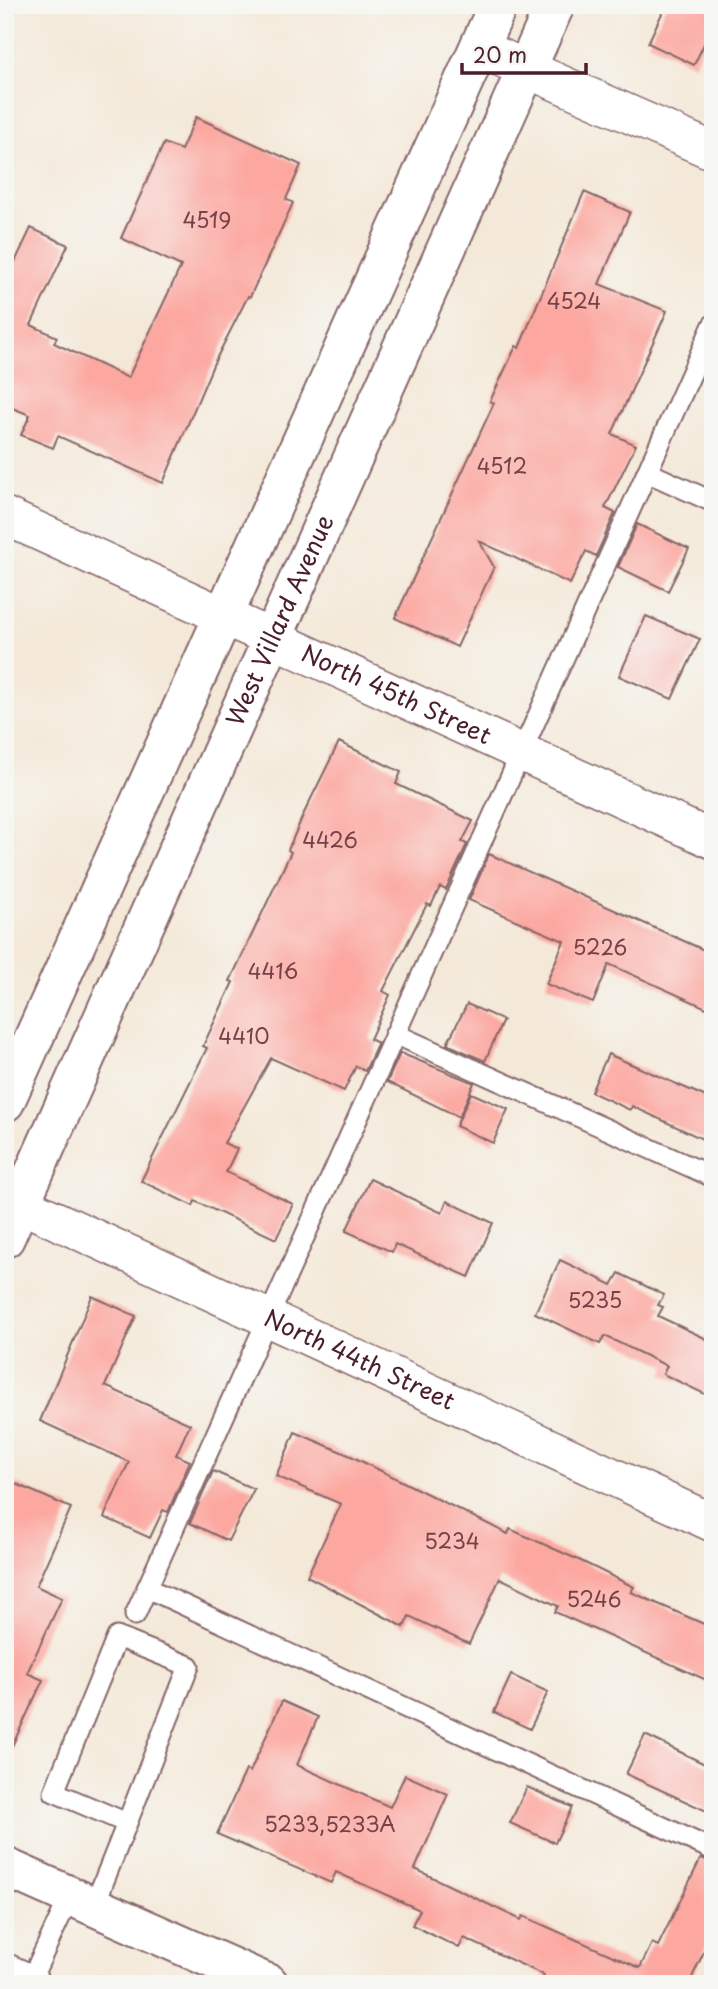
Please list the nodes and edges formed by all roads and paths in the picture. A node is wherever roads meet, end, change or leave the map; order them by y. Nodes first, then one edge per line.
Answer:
1 (498, 5) edge
2 (555, 5) edge
3 (479, 48) junction
4 (527, 68) junction
5 (713, 151) edge
6 (713, 326) edge
7 (647, 472) junction
8 (713, 502) edge
9 (5, 516) edge
10 (223, 616) junction
11 (273, 639) junction
12 (522, 750) junction
13 (713, 840) edge
14 (395, 1034) junction
15 (5, 1102) edge
16 (713, 1177) edge
17 (13, 1200) edge
18 (5, 1238) edge
19 (267, 1318) junction
20 (713, 1522) edge
21 (147, 1588) junction
22 (135, 1615) dead end
23 (127, 1823) junction
24 (713, 1850) edge
25 (5, 1867) edge
26 (82, 1901) junction
27 (5, 1973) edge
28 (29, 1984) edge
29 (269, 1984) edge

1 - 3 street
2 - 4 street, West Villard Avenue
3 - 4 street
3 - 10 street
4 - 5 street
4 - 11 street, West Villard Avenue
6 - 7 lane
7 - 8 lane
7 - 12 lane
9 - 10 street, North 45th Street
10 - 11 street, North 45th Street
10 - 15 street
11 - 12 street, North 45th Street
11 - 17 street, West Villard Avenue
12 - 13 street, North 45th Street
12 - 14 lane
14 - 16 lane
14 - 19 lane
17 - 18 street, West Villard Avenue
17 - 19 street, North 44th Street
19 - 20 street, North 44th Street
19 - 21 lane
21 - 22 lane
21 - 24 lane
23 - 23 lane
23 - 26 lane
25 - 26 street
26 - 28 lane
26 - 29 street
27 - 28 street

